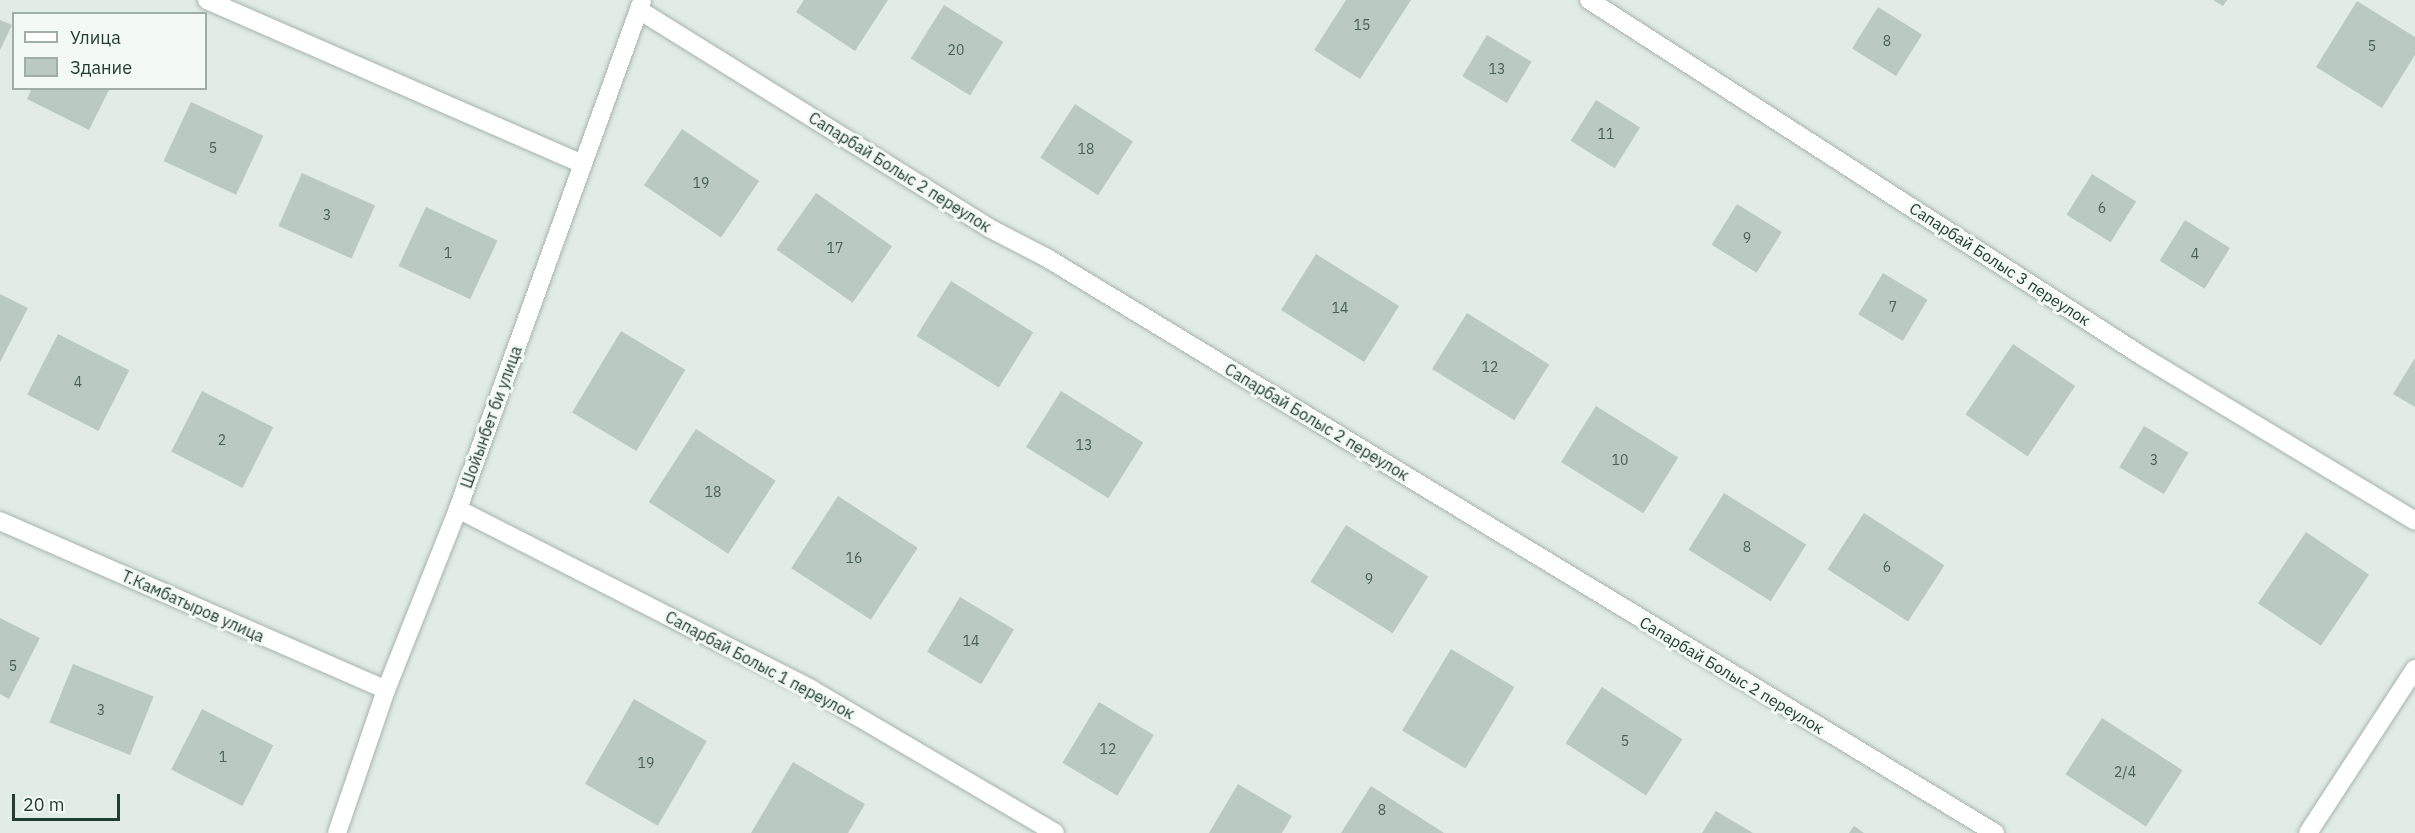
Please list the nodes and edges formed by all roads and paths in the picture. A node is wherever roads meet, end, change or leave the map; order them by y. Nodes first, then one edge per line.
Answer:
1 (207, 0) edge
2 (1589, 0) edge
3 (641, 5) edge
4 (582, 164) junction
5 (458, 509) junction
6 (2415, 521) edge
7 (0, 522) edge
8 (2415, 669) edge
9 (387, 690) junction
10 (337, 833) edge
11 (1055, 833) edge
12 (1995, 833) edge
13 (2308, 833) edge

1 - 4 street
2 - 6 street, Сапарбай Болыс 3 переулок
3 - 4 street, Шойынбет би улица
3 - 12 street, Сапарбай Болыс 2 переулок
4 - 5 street, Шойынбет би улица
5 - 9 street, Шойынбет би улица
5 - 11 street, Сапарбай Болыс 1 переулок
7 - 9 street, Т.Камбатыров улица
8 - 13 street
9 - 10 street, Шойынбет би улица

